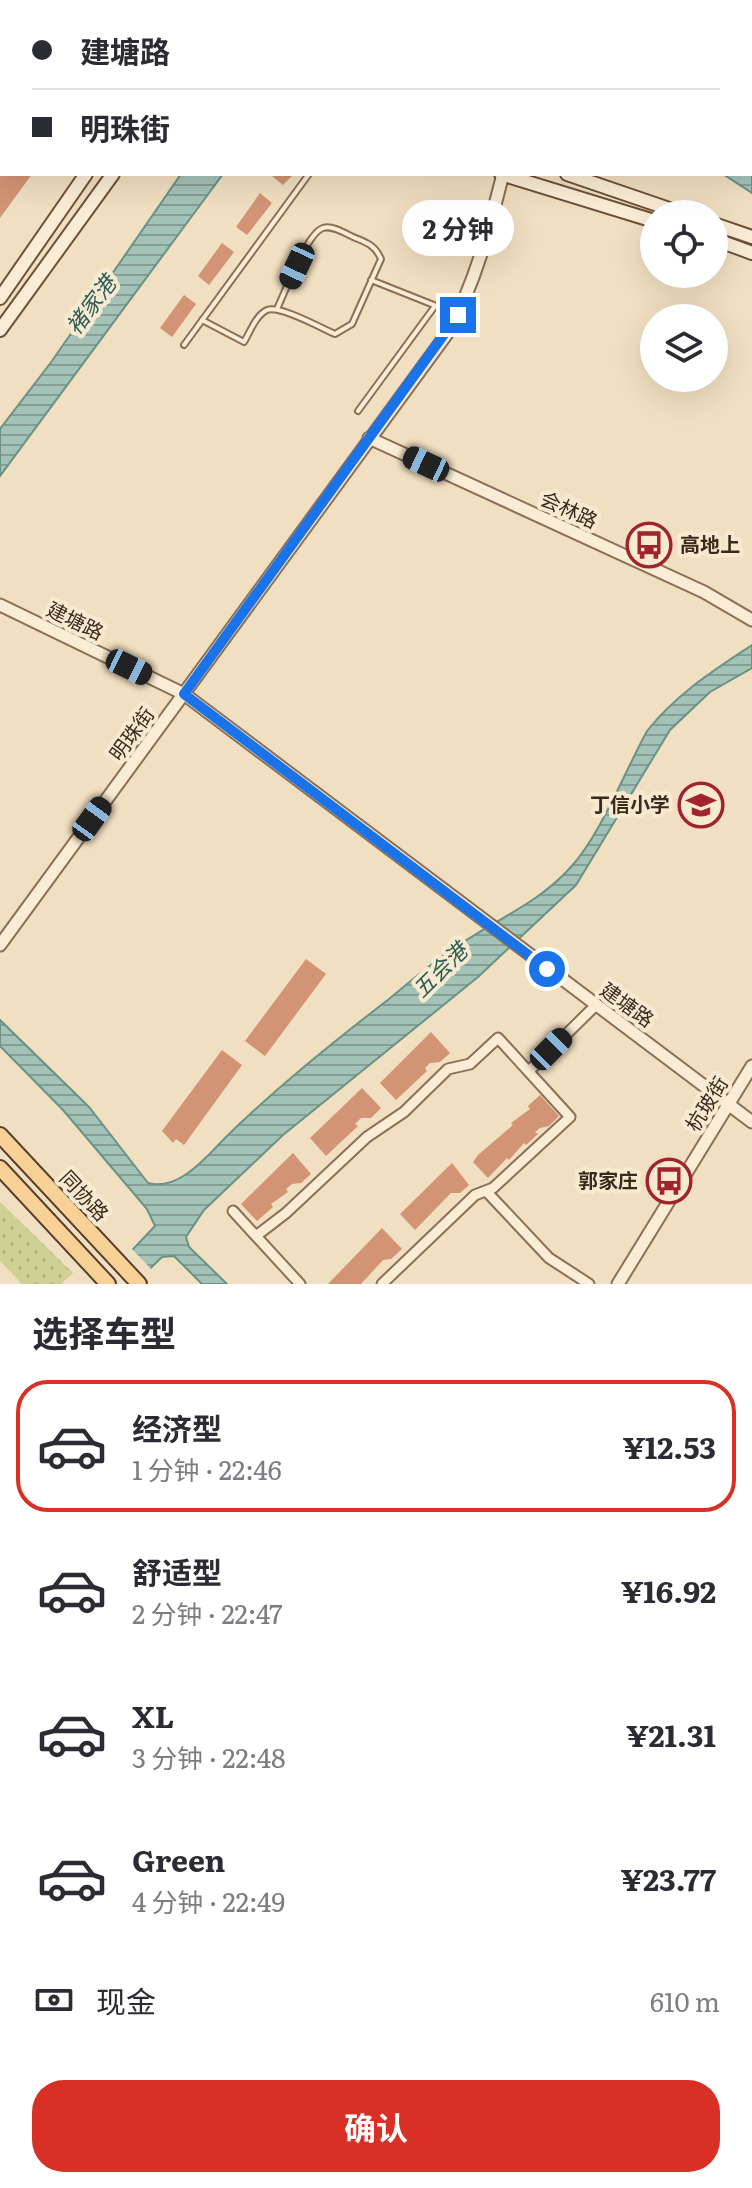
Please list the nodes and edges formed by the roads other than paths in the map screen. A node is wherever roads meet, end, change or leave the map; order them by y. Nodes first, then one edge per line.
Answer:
1 (85, 176) edge
2 (112, 176) edge
3 (308, 176) edge
4 (502, 176) edge
5 (508, 176) edge
6 (573, 176) edge
7 (643, 200) edge
8 (640, 217) edge
9 (728, 229) edge
10 (752, 237) edge
11 (728, 244) edge
12 (752, 253) edge
13 (371, 280) junction
14 (0, 298) edge
15 (435, 306) junction
16 (277, 309) junction
17 (458, 315) junction
18 (202, 320) junction
19 (0, 330) edge
20 (184, 345) dead end
21 (358, 411) dead end
22 (369, 438) junction
23 (0, 605) edge
24 (752, 620) edge
25 (184, 694) junction
26 (0, 945) edge
27 (596, 1005) junction
28 (752, 1066) edge
29 (529, 1071) junction
30 (729, 1103) junction
31 (752, 1122) edge
32 (0, 1135) edge
33 (0, 1168) edge
34 (486, 1191) junction
35 (233, 1211) dead end
36 (256, 1236) junction
37 (104, 1280) edge
38 (139, 1284) edge
39 (300, 1284) edge
40 (382, 1284) edge
41 (589, 1284) edge
42 (618, 1284) edge

1 - 14 main road
2 - 19 main road
3 - 18 lane
4 - 17 street, 明珠街
5 - 8 main road
6 - 7 main road
9 - 10 main road
11 - 12 main road
13 - 15 lane
13 - 16 lane
13 - 16 lane
15 - 17 lane
15 - 21 lane
16 - 18 lane
17 - 22 street, 明珠街
18 - 20 lane
22 - 24 street, 会林路
22 - 25 street, 明珠街
23 - 25 street, 建塘路
25 - 26 street, 明珠街
25 - 27 street, 建塘路
27 - 29 street
27 - 30 street, 建塘路
28 - 30 street, 杭玻街
29 - 34 street
29 - 36 street
30 - 31 street, 建塘路
30 - 42 street, 杭玻街
32 - 38 main road, 同协路
33 - 37 main road
34 - 40 street
34 - 41 street
35 - 36 street
36 - 39 street

